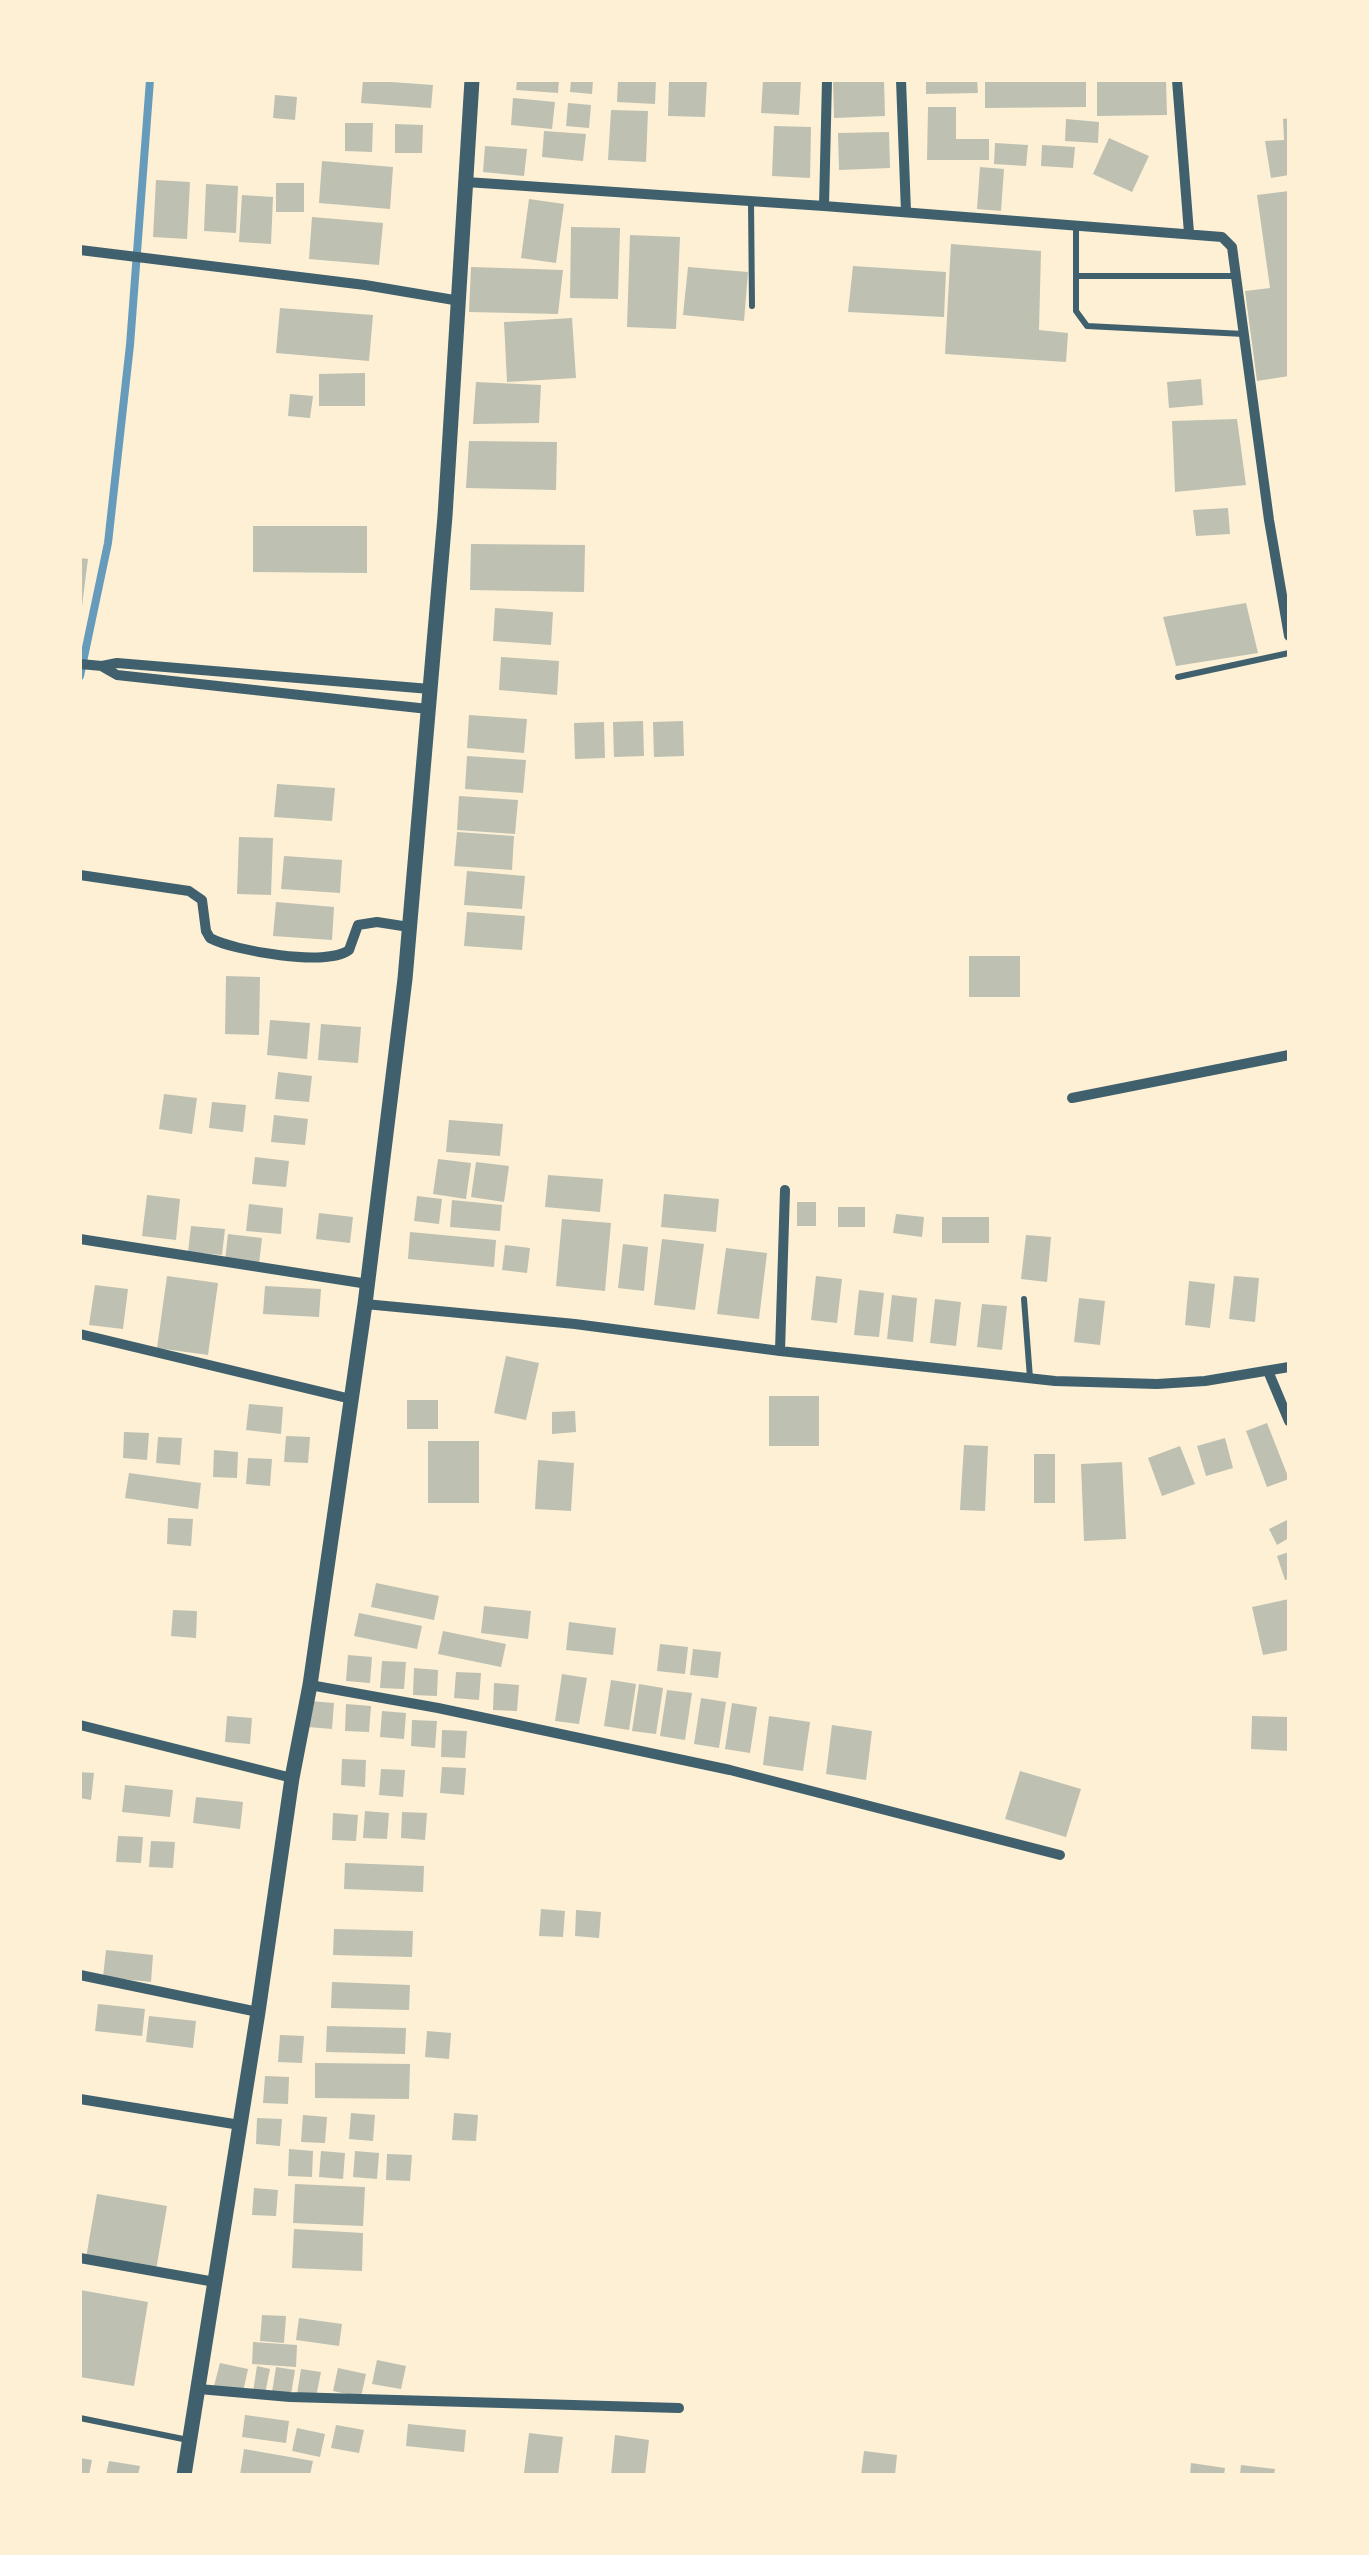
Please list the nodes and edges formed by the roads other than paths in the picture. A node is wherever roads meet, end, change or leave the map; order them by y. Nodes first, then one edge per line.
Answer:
1 (472, 80) edge
2 (827, 80) edge
3 (901, 80) edge
4 (1178, 80) edge
5 (466, 182) junction
6 (751, 201) junction
7 (824, 206) junction
8 (906, 212) junction
9 (1076, 225) junction
10 (1189, 233) junction
11 (80, 250) edge
12 (1076, 276) junction
13 (1236, 276) junction
14 (460, 300) junction
15 (752, 306) dead end
16 (1244, 334) junction
17 (1289, 636) edge
18 (1289, 653) edge
19 (83, 664) edge
20 (102, 666) junction
21 (232, 672) junction
22 (1178, 676) dead end
23 (230, 686) junction
24 (430, 689) junction
25 (428, 709) junction
26 (80, 876) edge
27 (409, 927) junction
28 (1289, 1055) edge
29 (1072, 1098) dead end
30 (785, 1190) dead end
31 (80, 1239) edge
32 (368, 1284) junction
33 (1024, 1300) dead end
34 (365, 1304) junction
35 (80, 1334) edge
36 (780, 1351) junction
37 (1289, 1367) edge
38 (1268, 1371) junction
39 (1030, 1379) junction
40 (351, 1399) junction
41 (1289, 1421) edge
42 (310, 1685) junction
43 (80, 1725) edge
44 (292, 1778) junction
45 (1060, 1855) dead end
46 (80, 1974) edge
47 (258, 2012) junction
48 (80, 2099) edge
49 (240, 2125) junction
50 (80, 2258) edge
51 (215, 2282) junction
52 (198, 2390) junction
53 (679, 2408) dead end
54 (80, 2418) edge
55 (189, 2440) junction
56 (184, 2475) edge

1 - 5 street
2 - 7 street
3 - 8 street
4 - 10 street
5 - 6 street
5 - 14 street
6 - 7 street
6 - 15 lane
7 - 8 street
8 - 9 street
9 - 10 street
9 - 12 lane
10 - 13 street
11 - 14 street
12 - 13 lane
12 - 16 lane
13 - 16 street
14 - 24 street
16 - 17 street
18 - 22 lane
19 - 20 street
20 - 21 street
20 - 23 street
21 - 23 street
21 - 24 street
23 - 25 street
24 - 25 street
25 - 27 street
26 - 27 street
27 - 32 street
28 - 29 street
30 - 36 street
31 - 32 street
32 - 34 street
33 - 39 lane
34 - 36 street
34 - 40 street
35 - 40 street
36 - 39 street
37 - 38 street
38 - 39 street
38 - 41 street
40 - 42 street
42 - 44 street
42 - 45 street
43 - 44 street
44 - 47 street
46 - 47 street
47 - 49 street
48 - 49 street
49 - 51 street
50 - 51 street
51 - 52 street
52 - 53 street
52 - 55 street
54 - 55 lane
55 - 56 street

